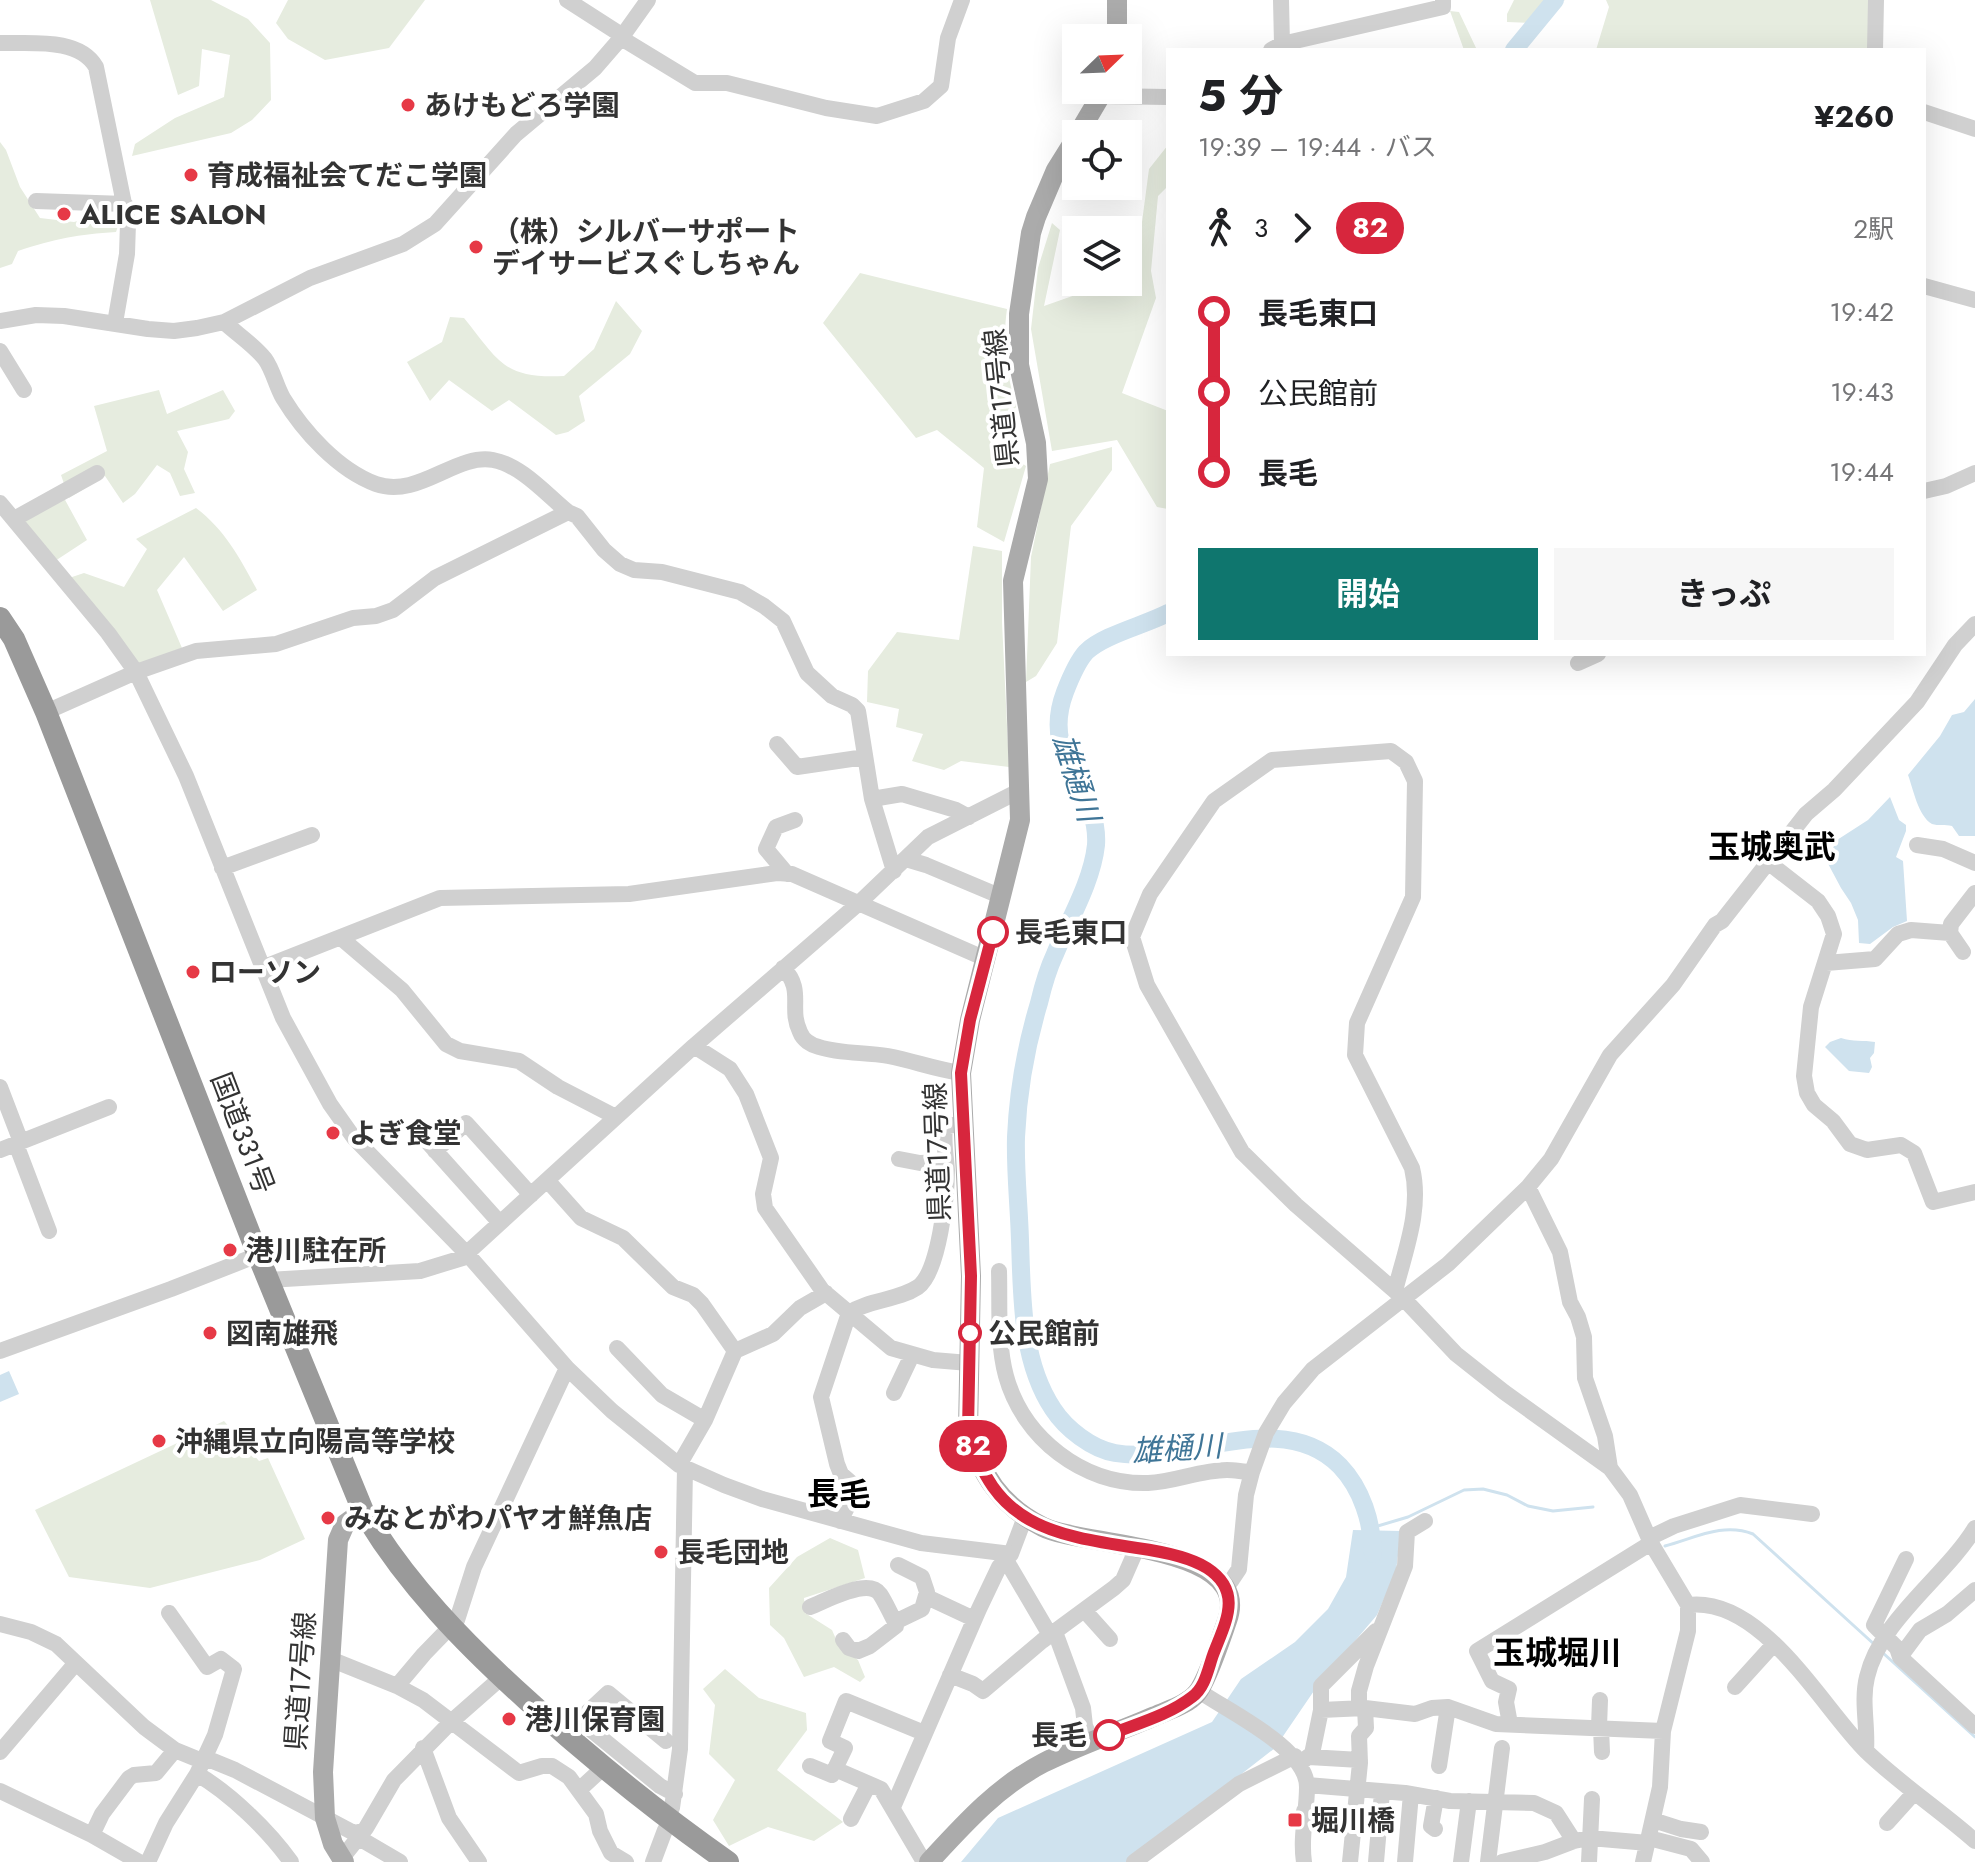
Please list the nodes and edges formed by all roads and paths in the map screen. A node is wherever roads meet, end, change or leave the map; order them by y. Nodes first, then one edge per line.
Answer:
1 (567, 0) edge
2 (648, 0) edge
3 (962, 0) edge
4 (1117, 0) edge
5 (1281, 0) edge
6 (1443, 0) edge
7 (1876, 0) edge
8 (1117, 24) edge
9 (622, 37) junction
10 (0, 43) edge
11 (1276, 47) edge
12 (1875, 48) edge
13 (1142, 95) edge
14 (1166, 97) edge
15 (1926, 113) edge
16 (1975, 129) edge
17 (1062, 160) edge
18 (36, 201) dead end
19 (125, 204) junction
20 (1926, 287) edge
21 (1975, 300) edge
22 (0, 321) edge
23 (224, 322) junction
24 (115, 323) junction
25 (0, 351) edge
26 (24, 390) dead end
27 (97, 473) dead end
28 (1975, 473) edge
29 (1926, 491) edge
30 (0, 503) edge
31 (568, 512) junction
32 (9, 522) edge
33 (1, 623) edge
34 (1975, 624) edge
35 (1594, 656) edge
36 (1578, 663) dead end
37 (136, 672) junction
38 (46, 712) junction
39 (777, 744) dead end
40 (865, 757) junction
41 (1021, 790) junction
42 (872, 799) junction
43 (969, 817) junction
44 (795, 820) dead end
45 (312, 835) dead end
46 (1917, 845) dead end
47 (1769, 863) junction
48 (1975, 863) edge
49 (900, 865) junction
50 (222, 868) junction
51 (787, 874) junction
52 (1975, 893) edge
53 (1002, 897) junction
54 (859, 903) junction
55 (1950, 933) junction
56 (341, 938) junction
57 (1963, 952) dead end
58 (986, 959) junction
59 (1826, 963) junction
60 (262, 968) junction
61 (783, 968) junction
62 (694, 1046) junction
63 (961, 1073) junction
64 (0, 1087) edge
65 (109, 1107) dead end
66 (616, 1117) junction
67 (962, 1123) junction
68 (415, 1128) dead end
69 (12, 1145) edge
70 (435, 1151) junction
71 (899, 1159) dead end
72 (946, 1162) junction
73 (547, 1180) junction
74 (1528, 1187) junction
75 (1975, 1192) edge
76 (531, 1195) junction
77 (500, 1223) junction
78 (49, 1231) dead end
79 (258, 1255) junction
80 (468, 1255) junction
81 (999, 1271) dead end
82 (268, 1280) junction
83 (826, 1293) junction
84 (1399, 1295) junction
85 (849, 1313) junction
86 (617, 1348) dead end
87 (0, 1351) edge
88 (735, 1351) junction
89 (912, 1355) junction
90 (969, 1363) junction
91 (567, 1368) junction
92 (894, 1393) dead end
93 (705, 1420) junction
94 (682, 1466) junction
95 (1610, 1468) junction
96 (1252, 1472) junction
97 (363, 1511) junction
98 (1812, 1514) dead end
99 (1025, 1517) junction
100 (840, 1521) junction
101 (1425, 1521) dead end
102 (1975, 1528) edge
103 (1650, 1540) junction
104 (1137, 1548) junction
105 (1008, 1557) junction
106 (1906, 1559) dead end
107 (898, 1565) dead end
108 (1223, 1585) junction
109 (1975, 1590) edge
110 (927, 1597) junction
111 (1688, 1605) junction
112 (810, 1607) dead end
113 (1084, 1610) junction
114 (169, 1613) dead end
115 (974, 1619) junction
116 (0, 1624) edge
117 (451, 1628) junction
118 (1378, 1628) junction
119 (899, 1629) junction
120 (1052, 1633) junction
121 (1110, 1639) dead end
122 (843, 1640) dead end
123 (1884, 1640) junction
124 (1774, 1644) junction
125 (1900, 1657) junction
126 (330, 1659) junction
127 (75, 1664) junction
128 (950, 1675) junction
129 (502, 1677) junction
130 (1373, 1680) dead end
131 (397, 1686) junction
132 (1735, 1687) dead end
133 (1199, 1691) junction
134 (1600, 1700) dead end
135 (1448, 1707) junction
136 (1362, 1708) junction
137 (1321, 1710) junction
138 (452, 1721) junction
139 (1510, 1724) junction
140 (1975, 1726) edge
141 (571, 1727) junction
142 (1600, 1728) junction
143 (1663, 1731) junction
144 (924, 1733) junction
145 (666, 1741) dead end
146 (1092, 1742) junction
147 (423, 1748) junction
148 (1502, 1748) dead end
149 (175, 1750) junction
150 (1866, 1751) junction
151 (0, 1752) edge
152 (1602, 1752) dead end
153 (1297, 1755) junction
154 (1360, 1760) junction
155 (810, 1766) dead end
156 (1439, 1766) dead end
157 (199, 1768) junction
158 (603, 1768) junction
159 (835, 1769) junction
160 (869, 1784) junction
161 (1307, 1785) junction
162 (580, 1789) junction
163 (1358, 1789) junction
164 (0, 1791) edge
165 (1382, 1792) junction
166 (1914, 1793) junction
167 (1411, 1794) junction
168 (1436, 1798) junction
169 (1592, 1799) dead end
170 (1469, 1801) junction
171 (1496, 1801) junction
172 (893, 1807) junction
173 (1304, 1811) junction
174 (1336, 1814) dead end
175 (325, 1818) junction
176 (851, 1819) dead end
177 (1355, 1819) junction
178 (1653, 1820) junction
179 (1381, 1822) junction
180 (1887, 1823) dead end
181 (1435, 1829) dead end
182 (665, 1830) dead end
183 (1701, 1832) dead end
184 (361, 1834) junction
185 (92, 1835) junction
186 (1582, 1839) junction
187 (1648, 1840) junction
188 (1975, 1841) edge
189 (718, 1856) edge
190 (343, 1860) edge
191 (139, 1862) edge
192 (148, 1862) edge
193 (291, 1862) edge
194 (400, 1862) edge
195 (479, 1862) edge
196 (626, 1862) edge
197 (653, 1862) edge
198 (927, 1862) edge
199 (1134, 1862) edge
200 (1304, 1862) edge
201 (1350, 1862) edge
202 (1376, 1862) edge
203 (1405, 1862) edge
204 (1461, 1862) edge
205 (1488, 1862) edge
206 (1502, 1862) edge
207 (1589, 1862) edge
208 (1643, 1862) edge
209 (1702, 1862) edge

1 - 9 street
2 - 9 street
3 - 9 street
4 - 8 main road
5 - 11 street
6 - 11 street
7 - 12 street
9 - 23 street
10 - 19 street
13 - 14 street
15 - 16 street
17 - 41 main road, 県道17号線
18 - 19 street
19 - 24 street
20 - 21 street
22 - 24 street
23 - 24 street
23 - 31 street
25 - 26 street
27 - 32 street
28 - 29 street
30 - 32 street
31 - 37 street
31 - 40 street
32 - 37 street
33 - 38 highway, 国道331号
34 - 47 street
35 - 36 street
37 - 38 street
37 - 50 street
38 - 79 highway, 国道331号
39 - 40 street
40 - 42 street
41 - 43 street
41 - 53 main road, 県道17号線
42 - 43 street
42 - 49 street
43 - 49 street
44 - 51 street
45 - 50 street
46 - 48 street
47 - 59 street
47 - 74 street
49 - 53 street
49 - 54 street
50 - 60 street
51 - 54 street
51 - 56 street
52 - 55 street
53 - 58 main road, 県道17号線
54 - 58 street
54 - 61 street
55 - 57 street
55 - 59 street
56 - 60 street
56 - 66 street
58 - 63 main road, 県道17号線
59 - 75 street
60 - 80 street
61 - 62 street
61 - 63 street
62 - 66 street
62 - 83 street
63 - 67 main road, 県道17号線
64 - 69 street
65 - 69 street
66 - 73 street
67 - 72 street
67 - 90 main road, 県道17号線
68 - 70 street
69 - 78 street
70 - 76 street
70 - 77 street
71 - 72 street
72 - 85 street
73 - 76 street
73 - 88 street
74 - 84 street
74 - 95 street
76 - 77 street
77 - 80 street
79 - 82 highway, 国道331号
79 - 87 street
80 - 82 street
80 - 91 street
81 - 96 street
82 - 97 highway, 国道331号
83 - 85 street
83 - 88 street
84 - 84 street
84 - 95 street
84 - 96 street
85 - 89 street
85 - 100 street
86 - 93 street
88 - 93 street
89 - 90 street
89 - 92 street
90 - 99 main road, 県道17号線
91 - 94 street
91 - 117 street
93 - 94 street
94 - 100 street
94 - 141 street
95 - 103 street
96 - 108 street
97 - 117 highway, 国道331号
97 - 126 main road, 県道17号線
98 - 103 street
99 - 104 main road, 県道17号線
99 - 105 street
100 - 105 street
101 - 118 street
102 - 123 street
103 - 111 street
103 - 139 street
104 - 108 main road, 県道17号線
104 - 113 street
105 - 115 street
105 - 120 street
106 - 123 street
107 - 110 street
108 - 133 main road
109 - 125 street
110 - 115 street
110 - 119 street
111 - 124 street
111 - 143 street
112 - 119 street
113 - 120 street
113 - 121 street
114 - 157 street
115 - 128 street
116 - 127 street
117 - 129 highway, 国道331号
117 - 131 street
118 - 136 street
118 - 137 street
119 - 122 street
120 - 128 street
120 - 146 street
123 - 125 street
123 - 150 street
124 - 132 street
124 - 150 street
125 - 140 street
126 - 131 street
126 - 175 main road, 県道17号線
127 - 149 street
127 - 151 street
128 - 144 street
129 - 138 street
129 - 141 highway, 国道331号
130 - 136 street
131 - 138 street
133 - 146 main road
133 - 153 street
134 - 142 street
135 - 136 street
135 - 139 street
135 - 156 street
136 - 137 street
136 - 154 street
137 - 153 street
138 - 147 street
138 - 162 street
139 - 142 street
141 - 145 street
141 - 158 highway, 国道331号
142 - 143 street
142 - 152 street
143 - 178 street
144 - 159 street
144 - 172 street
146 - 198 main road
147 - 184 street
147 - 195 street
148 - 171 street
149 - 157 street
149 - 185 street
150 - 166 street
153 - 154 street
153 - 161 street
153 - 199 street
154 - 163 street
155 - 159 street
157 - 175 street
157 - 192 street
157 - 193 street
158 - 162 street
158 - 189 highway, 国道331号
159 - 160 street
160 - 172 street
160 - 176 street
161 - 163 street
161 - 173 street
162 - 196 street
163 - 165 street
163 - 177 street
164 - 185 street
165 - 167 street
165 - 179 street
166 - 180 street
166 - 188 street
167 - 168 street
167 - 203 street
168 - 170 street
168 - 181 street
169 - 186 street
170 - 171 street
170 - 204 street
171 - 186 street
171 - 205 street
172 - 198 street
173 - 174 street
173 - 200 street
175 - 184 street
175 - 190 main road, 県道17号線
177 - 179 street
177 - 201 street
178 - 183 street
178 - 187 street
179 - 202 street
182 - 197 street
184 - 190 street
184 - 194 street
185 - 191 street
186 - 187 street
186 - 206 street
186 - 207 street
187 - 208 street
187 - 209 street

